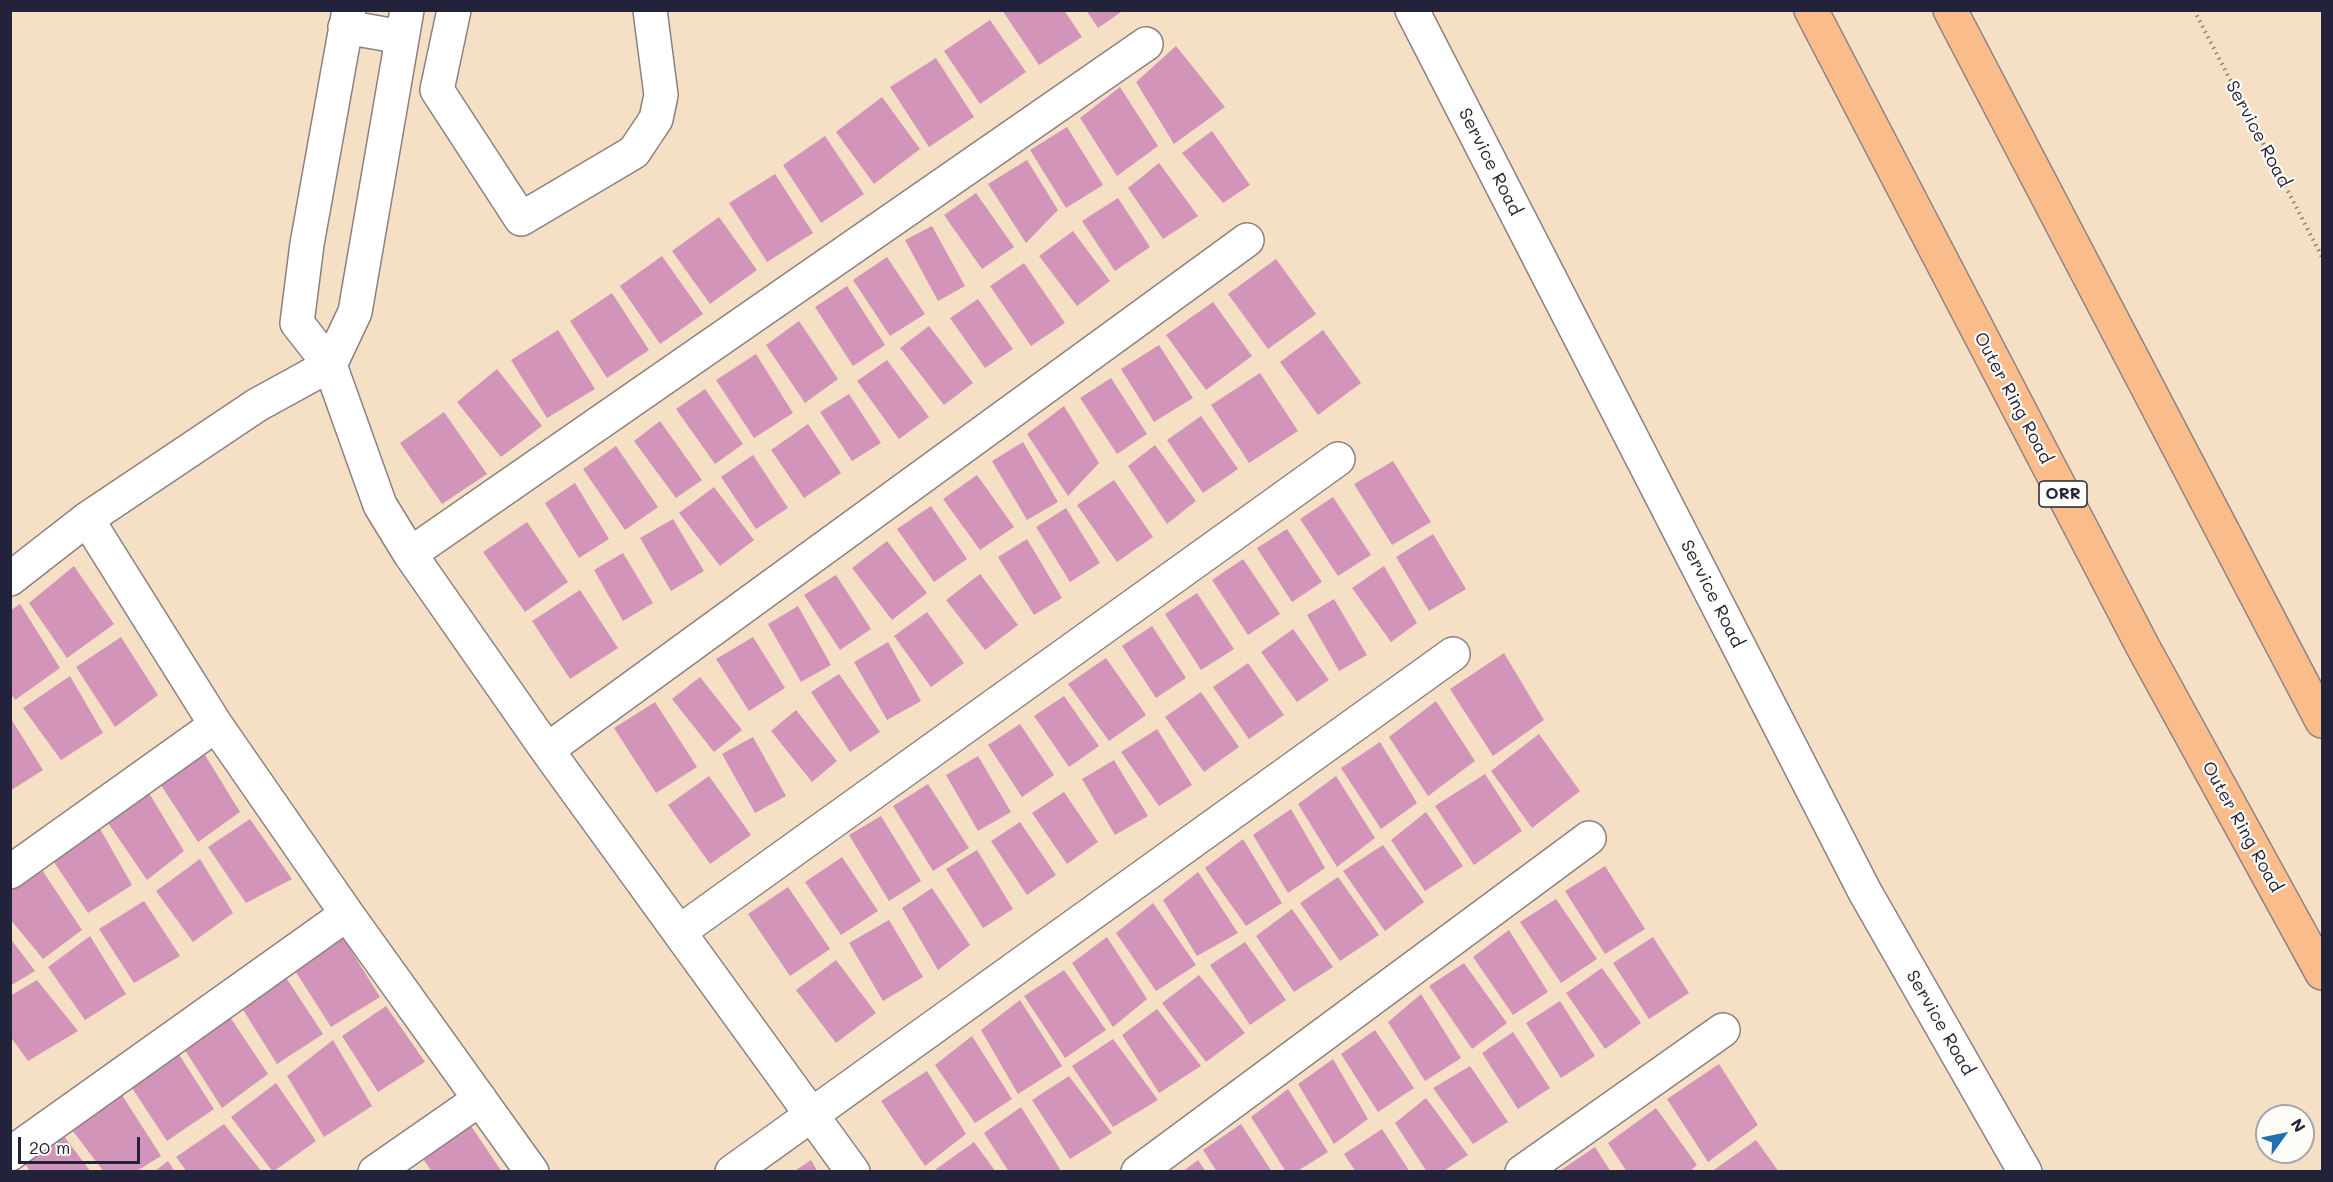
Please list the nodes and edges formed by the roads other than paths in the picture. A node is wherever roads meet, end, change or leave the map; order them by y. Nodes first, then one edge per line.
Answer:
1 (454, 10) edge
2 (650, 10) edge
3 (1412, 10) edge
4 (1811, 10) edge
5 (1950, 10) edge
6 (347, 19) edge
7 (404, 24) edge
8 (1146, 44) dead end
9 (1247, 240) dead end
10 (330, 365) junction
11 (1338, 459) dead end
12 (87, 519) junction
13 (410, 554) junction
14 (10, 579) edge
15 (1453, 654) dead end
16 (2322, 721) edge
17 (216, 725) junction
18 (547, 750) junction
19 (1588, 838) dead end
20 (10, 872) edge
21 (347, 914) junction
22 (679, 932) junction
23 (2322, 973) edge
24 (1723, 1030) dead end
25 (480, 1099) junction
26 (812, 1114) junction
27 (10, 1154) edge
28 (375, 1172) edge
29 (532, 1172) edge
30 (732, 1172) edge
31 (853, 1172) edge
32 (1138, 1172) edge
33 (1522, 1172) edge
34 (2025, 1172) edge

1 - 2 street
3 - 34 street, Service Road
4 - 23 highway, Outer Ring Road / ORR
5 - 16 highway
6 - 7 street
6 - 10 street
7 - 10 street
8 - 13 street
9 - 18 street
10 - 12 street
10 - 13 street
11 - 22 street
12 - 14 street
12 - 17 street
13 - 18 street
15 - 26 street
17 - 20 street
17 - 21 street
18 - 22 street
19 - 32 street
21 - 25 street
21 - 27 street
22 - 26 street
24 - 33 street
25 - 28 street
25 - 29 street
26 - 30 street
26 - 31 street

